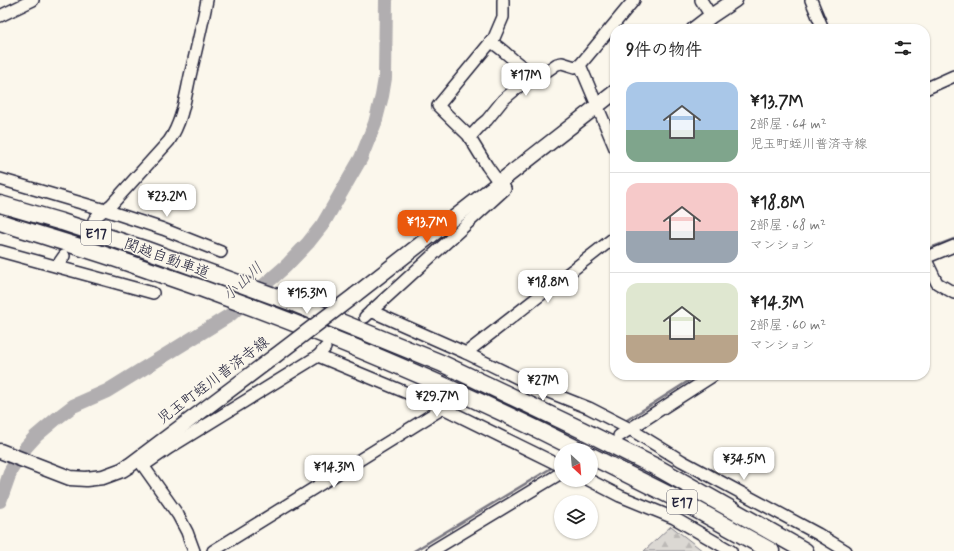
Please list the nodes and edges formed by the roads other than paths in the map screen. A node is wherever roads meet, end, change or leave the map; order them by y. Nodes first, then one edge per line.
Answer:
1 (33, 0) edge
2 (207, 0) edge
3 (503, 0) edge
4 (634, 0) edge
5 (701, 0) edge
6 (735, 0) edge
7 (811, 0) edge
8 (0, 16) edge
9 (614, 24) edge
10 (705, 24) edge
11 (821, 24) edge
12 (610, 29) edge
13 (491, 42) junction
14 (580, 65) junction
15 (954, 76) edge
16 (530, 77) junction
17 (930, 87) edge
18 (610, 96) edge
19 (597, 106) junction
20 (610, 136) edge
21 (470, 137) junction
22 (0, 179) edge
23 (502, 181) junction
24 (0, 204) edge
25 (105, 210) junction
26 (94, 220) dead end
27 (0, 222) edge
28 (610, 241) edge
29 (954, 246) edge
30 (0, 251) edge
31 (221, 252) dead end
32 (64, 256) dead end
33 (930, 256) edge
34 (57, 266) junction
35 (930, 268) edge
36 (152, 293) dead end
37 (954, 293) edge
38 (466, 353) junction
39 (706, 380) edge
40 (443, 408) junction
41 (630, 429) junction
42 (619, 436) dead end
43 (566, 443) edge
44 (0, 451) edge
45 (598, 460) edge
46 (141, 462) junction
47 (554, 463) edge
48 (554, 477) edge
49 (598, 485) edge
50 (194, 551) edge
51 (213, 551) edge
52 (432, 551) edge
53 (731, 551) edge
54 (771, 551) edge
55 (805, 551) edge
56 (846, 551) edge

1 - 8 street
2 - 25 street
3 - 13 street
4 - 9 street
5 - 10 street
6 - 10 main road
7 - 11 street
12 - 14 street
13 - 16 street
13 - 21 street
14 - 16 street
14 - 19 street
15 - 17 street
16 - 21 street
18 - 19 main road, 児玉町蛭川普済寺線
19 - 20 street
19 - 23 main road, 児玉町蛭川普済寺線
21 - 23 street
22 - 25 street
23 - 38 street
23 - 46 main road, 児玉町蛭川普済寺線, bridge
24 - 55 highway, 関越自動車道 / E17
25 - 26 street
25 - 31 street
27 - 43 highway, 関越自動車道 / E17
28 - 38 street
29 - 33 street
30 - 34 street
32 - 34 street
34 - 36 street
35 - 37 street
38 - 41 street
39 - 41 street
40 - 46 street
40 - 47 street
40 - 51 street
41 - 42 street
41 - 56 street
44 - 46 main road, 児玉町蛭川普済寺線
45 - 54 highway, E17
46 - 50 street
48 - 52 street
49 - 53 street

